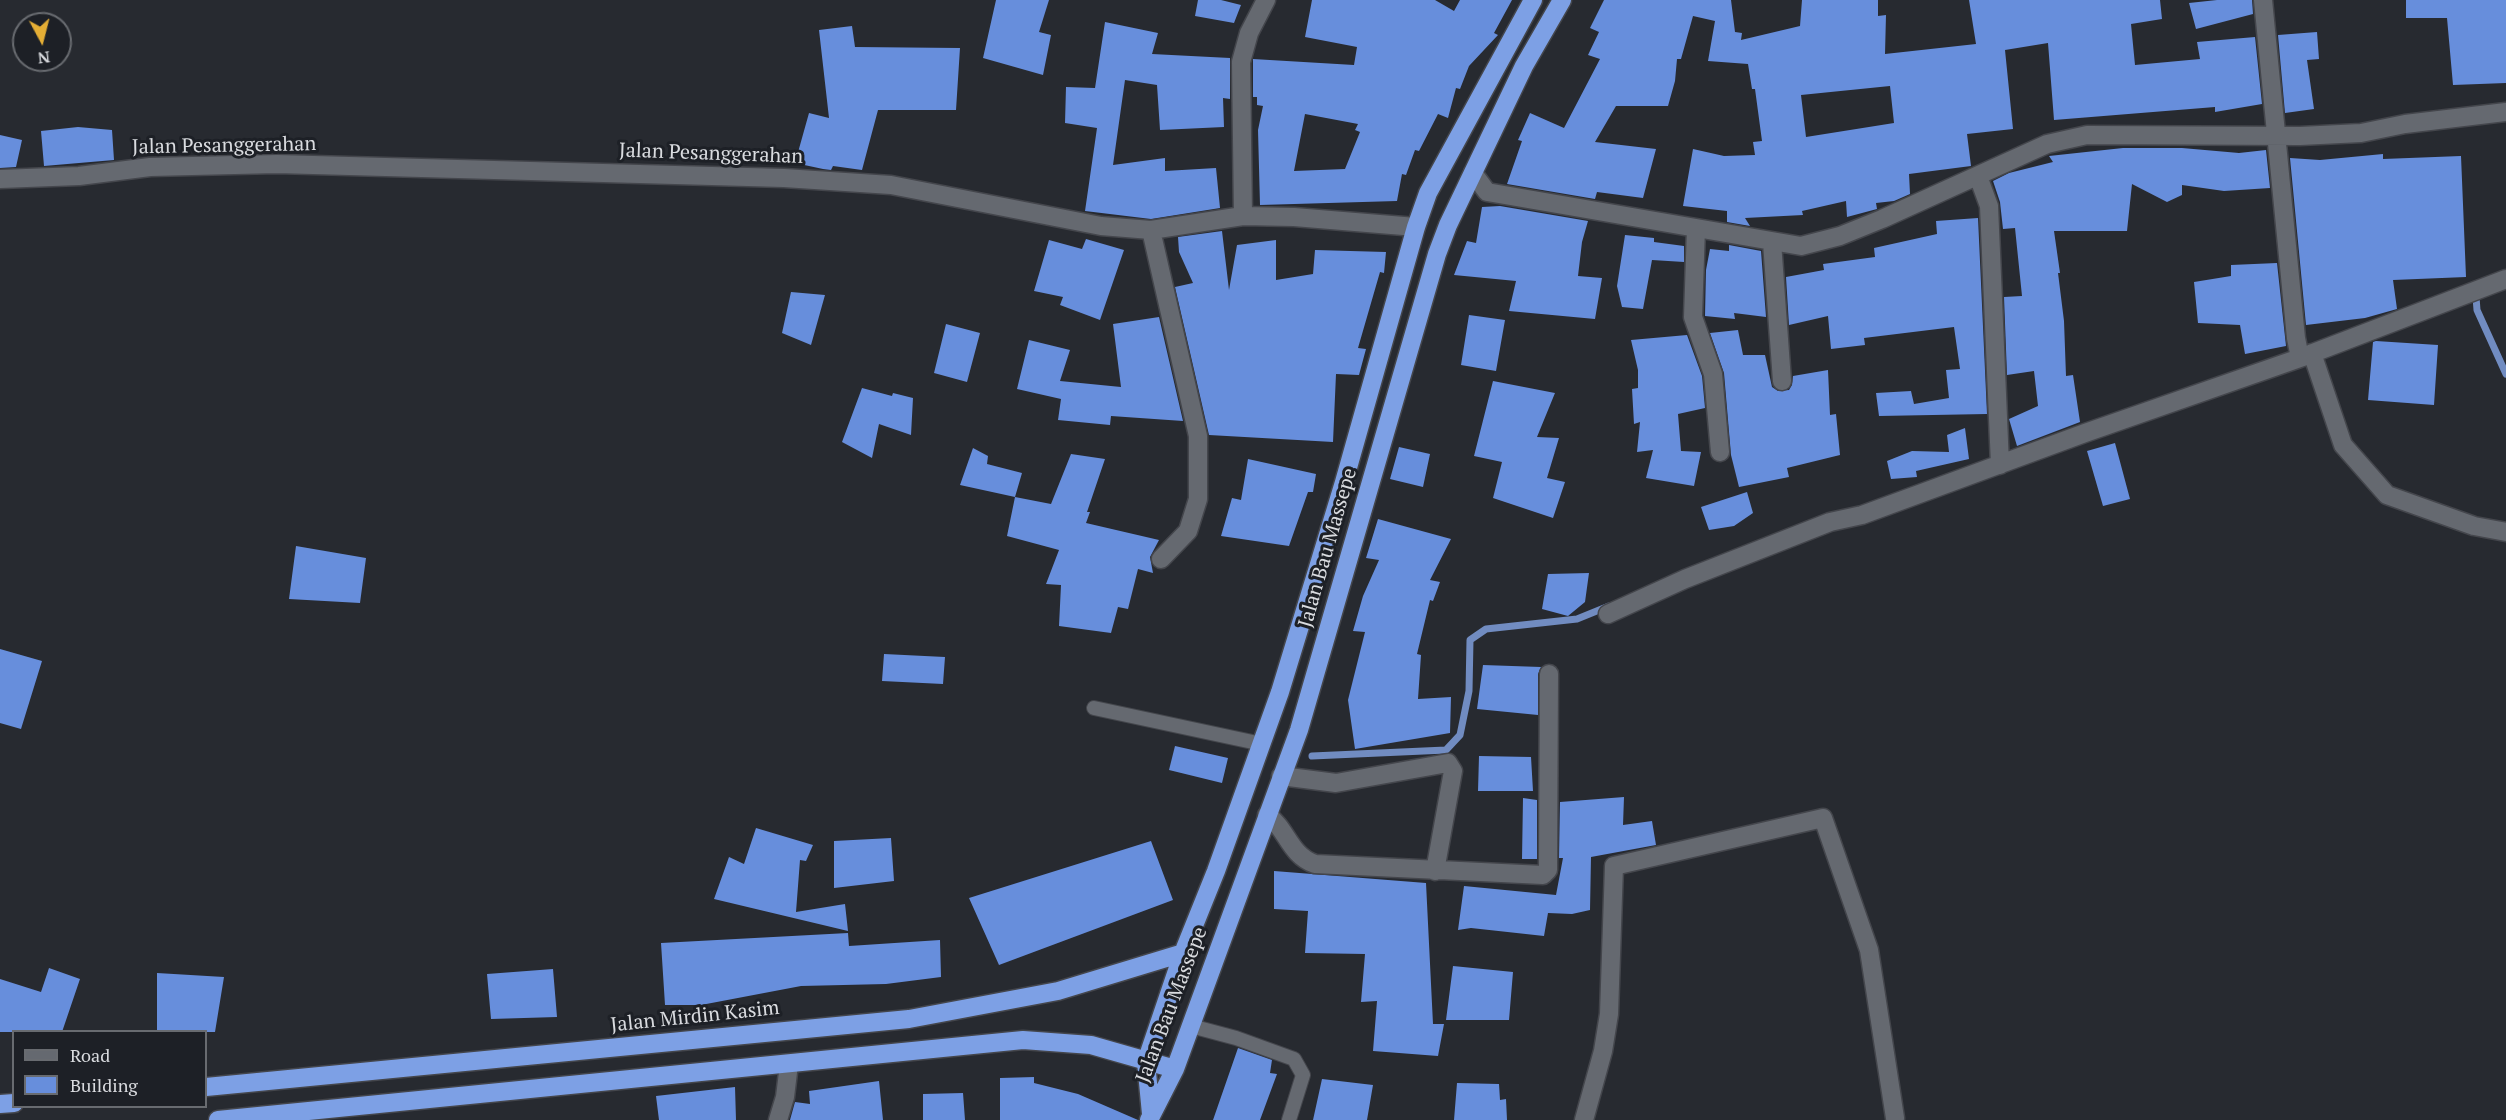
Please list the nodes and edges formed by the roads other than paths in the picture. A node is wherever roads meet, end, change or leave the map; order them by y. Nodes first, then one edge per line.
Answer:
1 (1266, 0) edge
2 (1533, 0) edge
3 (1562, 0) edge
4 (2263, 0) edge
5 (2506, 112) edge
6 (2276, 135) junction
7 (1473, 173) junction
8 (1978, 176) junction
9 (0, 179) edge
10 (1243, 216) junction
11 (1416, 226) junction
12 (1696, 228) junction
13 (1152, 230) junction
14 (1772, 242) junction
15 (2506, 279) edge
16 (2302, 351) junction
17 (1782, 381) dead end
18 (1720, 452) dead end
19 (2000, 457) junction
20 (2506, 532) edge
21 (1161, 559) dead end
22 (1608, 614) dead end
23 (1549, 674) dead end
24 (1094, 708) dead end
25 (1262, 744) junction
26 (1281, 776) junction
27 (1267, 814) junction
28 (1435, 871) junction
29 (1183, 953) junction
30 (1191, 1026) junction
31 (1146, 1062) junction
32 (789, 1064) junction
33 (1175, 1069) junction
34 (351, 1074) junction
35 (207, 1087) edge
36 (353, 1105) junction
37 (1150, 1117) edge
38 (1895, 1118) dead end
39 (218, 1120) edge
40 (778, 1120) edge
41 (1289, 1120) edge
42 (1584, 1120) edge

1 - 10 street
2 - 11 highway, Jalan Bau Massepe
3 - 7 highway, Jalan Bau Massepe
4 - 6 street
5 - 6 street
6 - 8 street
6 - 16 street
7 - 12 street
7 - 26 highway, Jalan Bau Massepe
8 - 14 street
8 - 19 street
9 - 13 street, Jalan Pesanggerahan
10 - 11 street, Jalan Pesanggerahan
10 - 13 street, Jalan Pesanggerahan
11 - 25 highway, Jalan Bau Massepe
12 - 14 street
12 - 18 street
13 - 21 street
14 - 17 street
15 - 16 street
16 - 19 street
16 - 20 street
19 - 22 street
23 - 28 street
24 - 25 lane
25 - 29 highway, Jalan Bau Massepe
26 - 27 highway, Jalan Bau Massepe
26 - 28 street
27 - 28 street
27 - 30 highway, Jalan Bau Massepe
29 - 31 highway, Jalan Bau Massepe
29 - 34 highway, Jalan Mirdin Kasim
30 - 33 highway, Jalan Bau Massepe
30 - 41 lane
31 - 32 highway
31 - 33 highway
31 - 37 highway, Jalan Bau Massepe
32 - 36 highway
32 - 40 street
33 - 37 highway, Jalan Bau Massepe
34 - 35 highway, Jalan Mirdin Kasim
34 - 36 highway
36 - 39 highway
38 - 42 street

